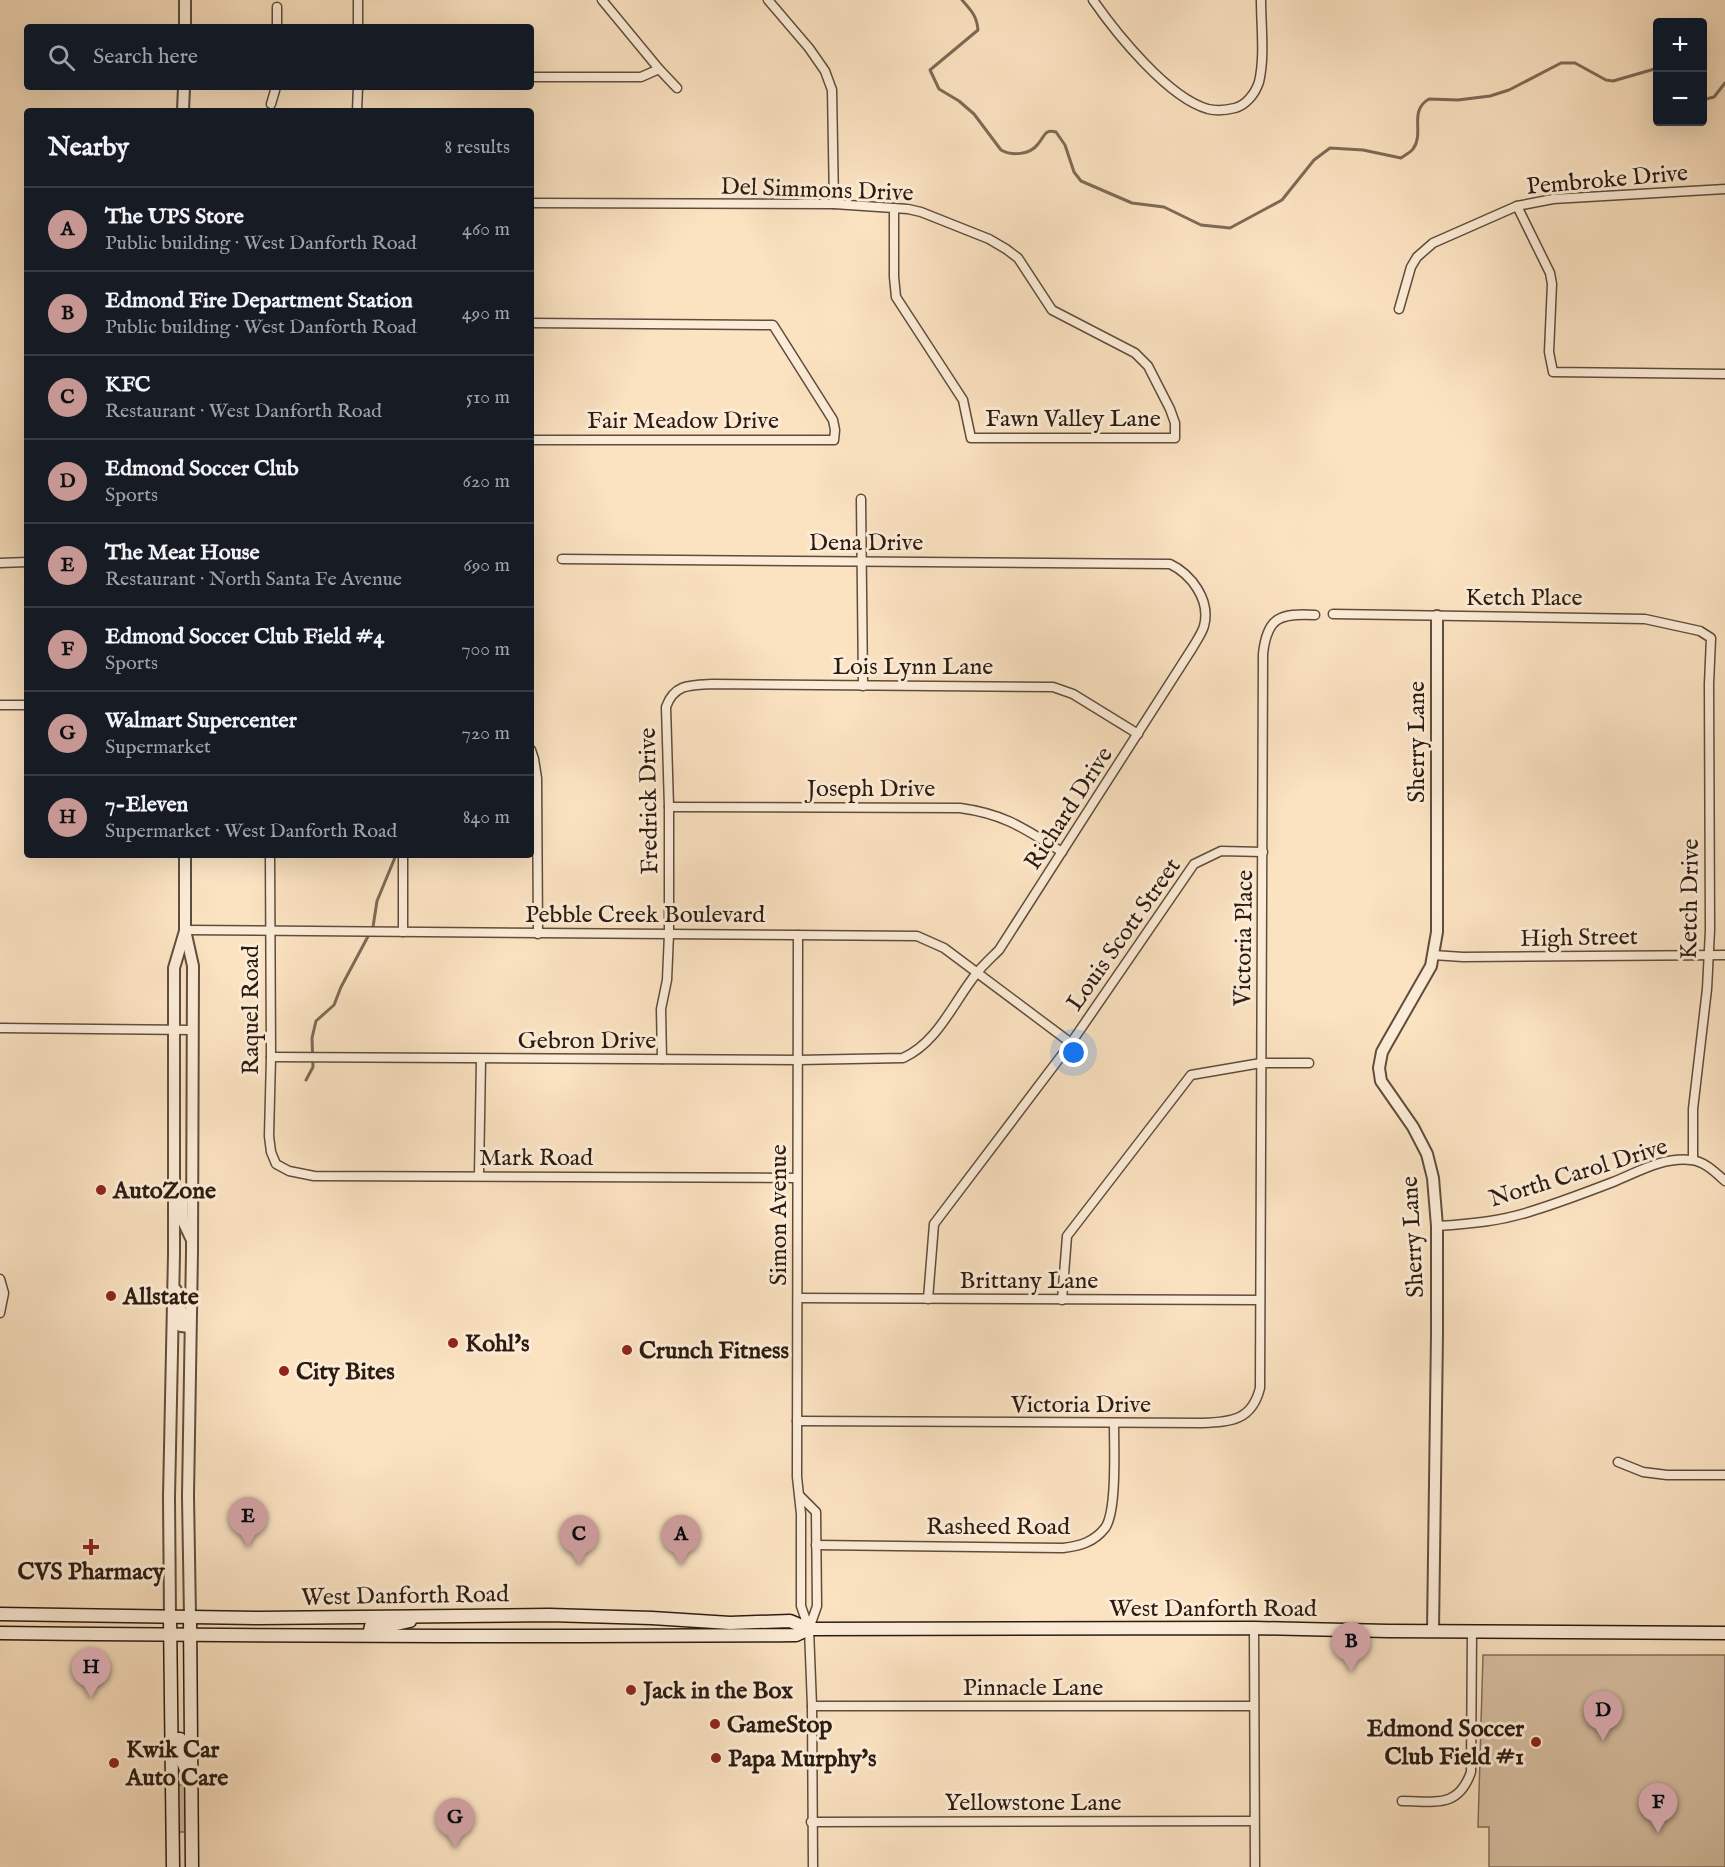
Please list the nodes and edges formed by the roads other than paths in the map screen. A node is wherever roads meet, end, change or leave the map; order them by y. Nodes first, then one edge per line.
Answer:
1 (185, 0) edge
2 (358, 0) edge
3 (602, 0) edge
4 (768, 0) edge
5 (1093, 0) edge
6 (1261, 0) edge
7 (277, 6) dead end
8 (185, 24) edge
9 (277, 24) edge
10 (358, 24) edge
11 (658, 69) junction
12 (534, 77) edge
13 (677, 88) dead end
14 (184, 90) edge
15 (275, 90) edge
16 (358, 90) edge
17 (271, 104) dead end
18 (183, 108) edge
19 (357, 108) edge
20 (1725, 189) edge
21 (534, 203) edge
22 (834, 204) junction
23 (1517, 206) junction
24 (894, 208) junction
25 (1399, 309) dead end
26 (534, 323) edge
27 (1725, 374) edge
28 (1175, 438) joint
29 (534, 440) edge
30 (861, 499) dead end
31 (562, 560) dead end
32 (24, 562) edge
33 (861, 562) junction
34 (0, 563) edge
35 (1170, 564) joint
36 (1333, 614) dead end
37 (1315, 615) dead end
38 (1437, 616) junction
39 (1711, 638) joint
40 (863, 686) junction
41 (677, 689) joint
42 (0, 705) edge
43 (24, 705) edge
44 (1138, 734) junction
45 (534, 759) edge
46 (669, 807) junction
47 (1062, 852) junction
48 (1263, 852) junction
49 (185, 858) edge
50 (270, 858) edge
51 (404, 858) edge
52 (185, 930) junction
53 (270, 931) junction
54 (403, 933) junction
55 (538, 934) junction
56 (669, 934) junction
57 (798, 935) junction
58 (1433, 955) junction
59 (1707, 955) junction
60 (1725, 955) edge
61 (976, 974) junction
62 (0, 1028) edge
63 (173, 1030) junction
64 (193, 1030) junction
65 (1071, 1043) junction
66 (271, 1057) junction
67 (903, 1058) joint
68 (481, 1059) junction
69 (662, 1059) junction
70 (798, 1060) junction
71 (1261, 1063) junction
72 (1309, 1063) dead end
73 (1693, 1160) junction
74 (276, 1164) joint
75 (479, 1176) junction
76 (797, 1178) junction
77 (1725, 1181) edge
78 (174, 1194) junction
79 (1437, 1226) junction
80 (192, 1241) junction
81 (173, 1275) junction
82 (0, 1279) edge
83 (798, 1298) junction
84 (928, 1299) junction
85 (1062, 1300) junction
86 (1260, 1300) junction
87 (0, 1313) edge
88 (190, 1327) junction
89 (797, 1421) junction
90 (1114, 1424) junction
91 (1618, 1462) dead end
92 (1725, 1475) edge
93 (800, 1496) junction
94 (816, 1545) junction
95 (0, 1614) edge
96 (432, 1615) junction
97 (171, 1617) junction
98 (190, 1617) junction
99 (1254, 1628) junction
100 (809, 1629) junction
101 (1433, 1631) junction
102 (1472, 1631) junction
103 (0, 1633) edge
104 (1725, 1634) edge
105 (369, 1635) junction
106 (171, 1636) junction
107 (190, 1636) junction
108 (812, 1706) junction
109 (1253, 1706) junction
110 (171, 1740) junction
111 (191, 1784) junction
112 (1402, 1801) dead end
113 (1254, 1821) junction
114 (811, 1822) junction
115 (172, 1867) edge
116 (192, 1867) edge
117 (813, 1867) edge
118 (1255, 1867) edge

1 - 8 street
2 - 10 street
3 - 11 street
4 - 22 street
5 - 6 street
7 - 9 street
11 - 12 street
11 - 13 street
14 - 18 street
15 - 17 street
16 - 19 street
20 - 23 street, Pembroke Drive
21 - 22 street, Del Simmons Drive
22 - 24 street, Del Simmons Drive
23 - 25 street, Pembroke Drive
23 - 27 street
24 - 28 street, Del Simmons Drive
24 - 28 street, Fawn Valley Lane
26 - 29 street, Fair Meadow Drive
30 - 33 street
31 - 33 street, Dena Drive
32 - 34 street
33 - 35 street, Dena Drive
33 - 40 street
35 - 44 street, Richard Drive
36 - 38 street, Ketch Place
37 - 48 street, Victoria Place
38 - 39 street, Ketch Place
38 - 58 street, Sherry Lane
39 - 59 street, Ketch Drive
40 - 41 street, Lois Lynn Lane
40 - 44 street, Lois Lynn Lane
41 - 46 street, Fredrick Drive
42 - 43 street
44 - 47 street, Richard Drive
45 - 55 street
46 - 47 street, Joseph Drive
46 - 56 street, Fredrick Drive
47 - 61 street, Richard Drive
48 - 65 street, Louis Scott Street
48 - 71 street, Victoria Place
49 - 52 street
50 - 53 street, Raquel Road
51 - 54 street
52 - 53 street, Pebble Creek Boulevard
52 - 63 street
52 - 64 street
53 - 54 street, Pebble Creek Boulevard
53 - 66 street, Raquel Road
54 - 55 street, Pebble Creek Boulevard
55 - 56 street, Pebble Creek Boulevard
56 - 57 street, Pebble Creek Boulevard
56 - 69 street, Fredrick Drive
57 - 61 street, Pebble Creek Boulevard
57 - 70 street, Simon Avenue
58 - 59 street, High Street
58 - 79 street, Sherry Lane
59 - 60 street, High Street
59 - 73 street, Ketch Drive
61 - 65 street, Pebble Creek Boulevard
61 - 67 street, Richard Drive
62 - 63 street
63 - 64 street
63 - 78 street
64 - 80 street
65 - 84 street, Louis Scott Street
66 - 68 street, Gebron Drive
66 - 74 street, Raquel Road
67 - 70 street, Gebron Drive
68 - 69 street, Gebron Drive
68 - 75 street
69 - 70 street, Gebron Drive
70 - 76 street, Simon Avenue
71 - 72 street
71 - 85 street
71 - 86 street, Victoria Place
73 - 77 street, North Carol Drive
73 - 79 street, North Carol Drive
74 - 75 street, Mark Road
75 - 76 street, Mark Road
76 - 83 street, Simon Avenue
78 - 80 street
78 - 81 street
79 - 101 street, Sherry Lane
80 - 88 street
81 - 88 street
81 - 97 street
82 - 87 street
83 - 84 street, Brittany Lane
83 - 89 street, Simon Avenue
84 - 85 street, Brittany Lane
85 - 86 street, Brittany Lane
86 - 90 street, Victoria Drive
88 - 98 street
89 - 90 street, Victoria Drive
89 - 93 street, Simon Avenue
90 - 94 street, Rasheed Road
91 - 92 street
93 - 94 street, Simon Avenue
93 - 100 street, Simon Avenue
94 - 100 street, Simon Avenue
95 - 97 main road, West Danforth Road
96 - 98 main road, West Danforth Road
96 - 100 main road, West Danforth Road
96 - 105 main road
97 - 98 main road, West Danforth Road
97 - 106 main road
98 - 107 main road
99 - 100 main road, West Danforth Road
99 - 101 main road, West Danforth Road
99 - 109 street
100 - 105 main road, West Danforth Road
100 - 108 street
101 - 102 main road, West Danforth Road
102 - 104 main road, West Danforth Road
102 - 112 street
103 - 106 main road, West Danforth Road
105 - 107 main road, West Danforth Road
106 - 107 main road, West Danforth Road
106 - 110 main road
107 - 111 main road
108 - 109 street, Pinnacle Lane
108 - 114 street
109 - 113 street
110 - 111 main road
110 - 115 main road
111 - 116 main road
113 - 114 street, Yellowstone Lane
113 - 118 street
114 - 117 street

